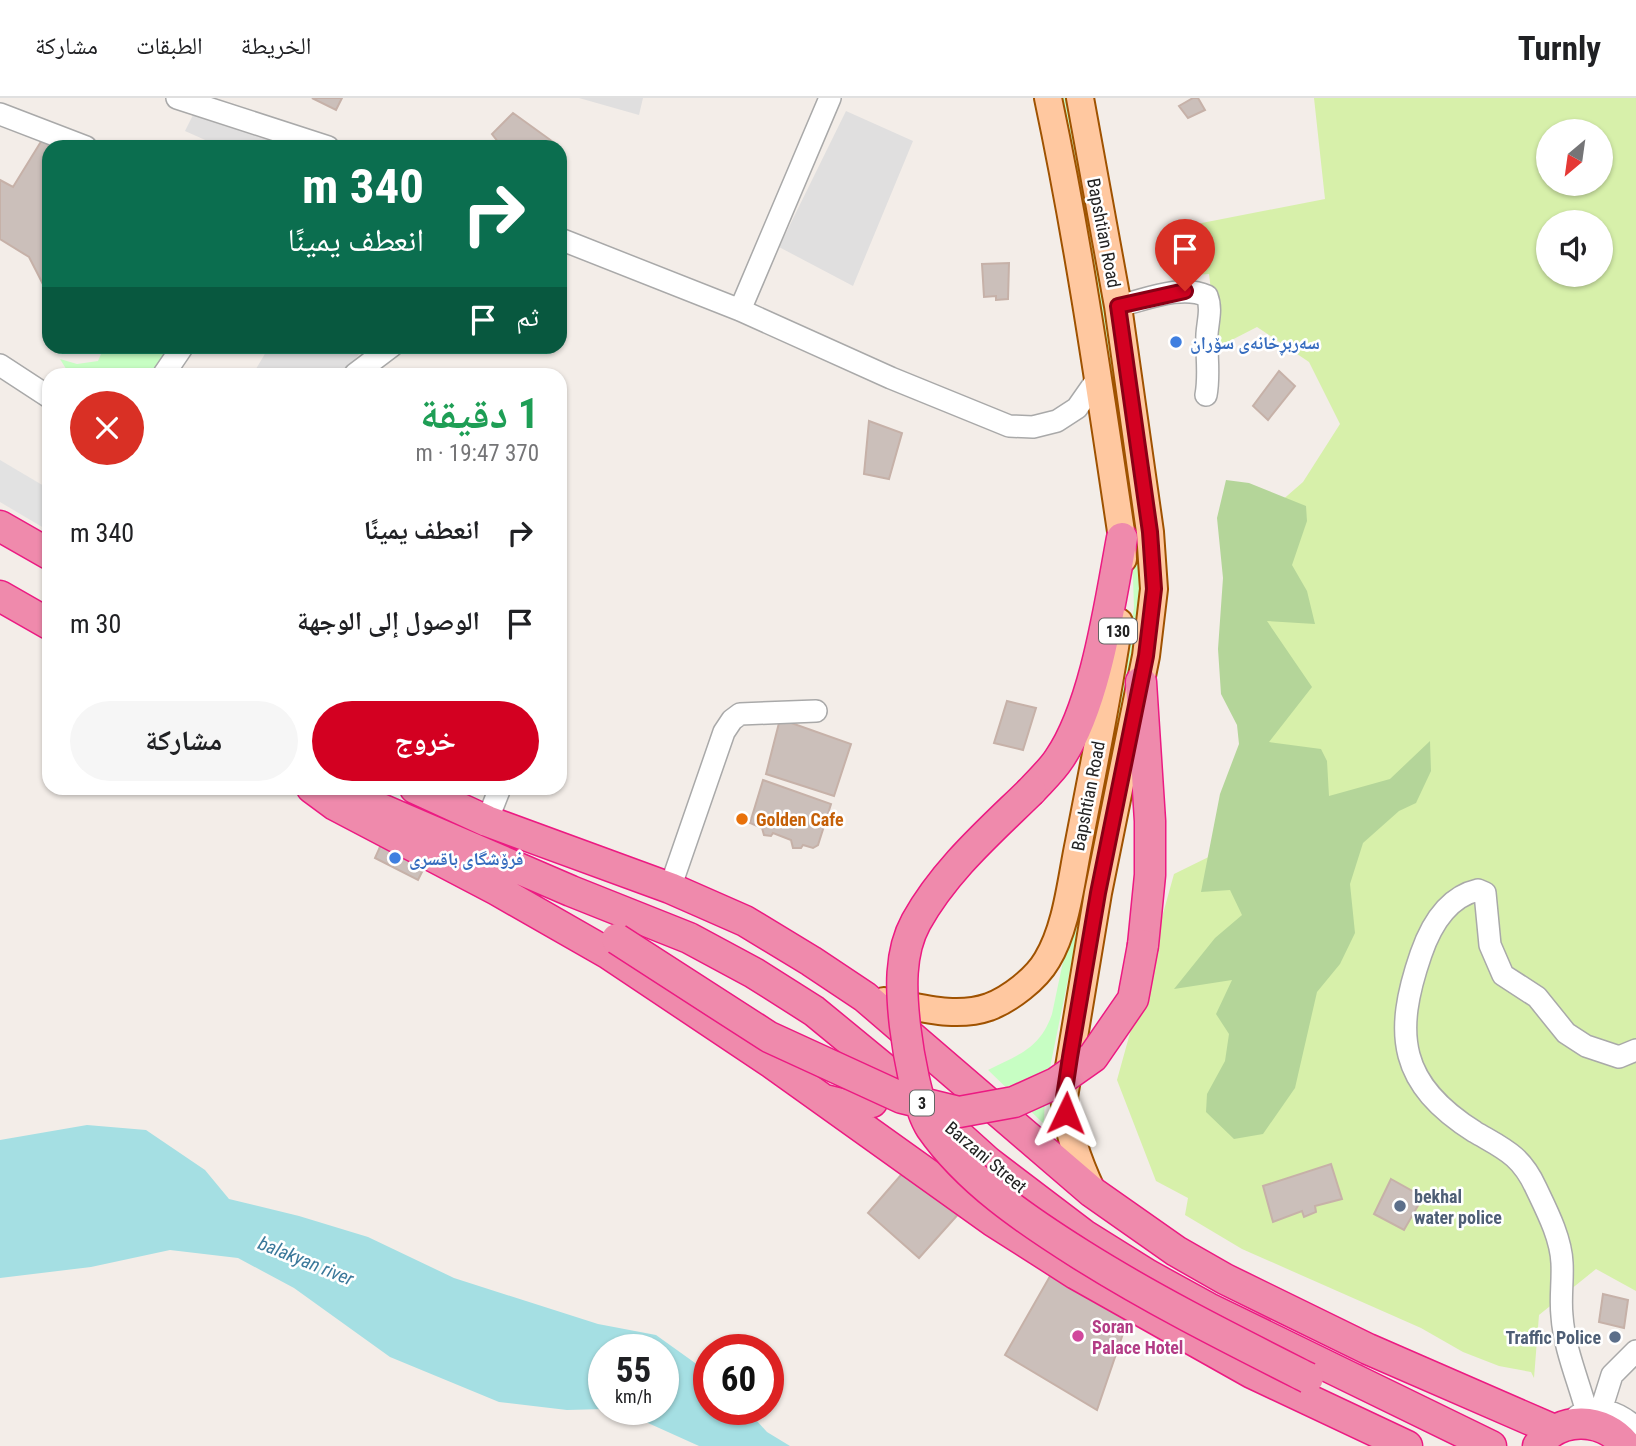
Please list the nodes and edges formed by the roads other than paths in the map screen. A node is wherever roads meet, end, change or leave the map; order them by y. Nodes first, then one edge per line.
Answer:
1 (177, 98) edge
2 (830, 98) edge
3 (1048, 98) edge
4 (1080, 98) edge
5 (0, 114) edge
6 (68, 140) edge
7 (306, 140) edge
8 (567, 242) edge
9 (1118, 306) junction
10 (740, 310) junction
11 (381, 354) edge
12 (0, 365) edge
13 (363, 368) edge
14 (1098, 378) junction
15 (42, 392) edge
16 (1206, 395) dead end
17 (2, 532) edge
18 (1122, 538) junction
19 (42, 551) edge
20 (0, 596) edge
21 (42, 620) edge
22 (1141, 682) junction
23 (816, 710) dead end
24 (321, 795) edge
25 (351, 795) edge
26 (351, 795) edge
27 (430, 795) edge
28 (497, 795) edge
29 (487, 821) junction
30 (670, 888) junction
31 (865, 997) junction
32 (1636, 1050) edge
33 (867, 1115) junction
34 (954, 1132) junction
35 (1092, 1192) junction
36 (1636, 1351) edge
37 (1436, 1419) junction
38 (1570, 1424) edge
39 (1636, 1428) edge
40 (1407, 1446) edge
41 (1491, 1446) edge
42 (1626, 1446) edge

1 - 7 street
2 - 10 street
3 - 14 main road, Bapshtian Road / 130
4 - 9 main road, Bapshtian Road / 130
5 - 6 street
8 - 10 street
9 - 16 street
9 - 22 main road, Bapshtian Road / 130
10 - 14 street
11 - 13 street
12 - 15 street
14 - 18 main road, Bapshtian Road / 130
17 - 19 highway
18 - 31 main road, Bapshtian Road / 130
18 - 37 highway, bridge
20 - 21 highway
22 - 25 highway, bridge
22 - 35 main road, Bapshtian Road / 130
23 - 30 street
24 - 33 highway
26 - 34 highway, Barzani Street / 3
27 - 29 highway
28 - 29 street
29 - 30 highway
30 - 31 highway
31 - 35 highway
32 - 38 street
33 - 34 highway
33 - 40 highway
34 - 37 highway, Barzani Street / 3
35 - 38 highway
36 - 38 street
37 - 41 highway, Barzani Street / 3
38 - 39 street
38 - 42 highway

